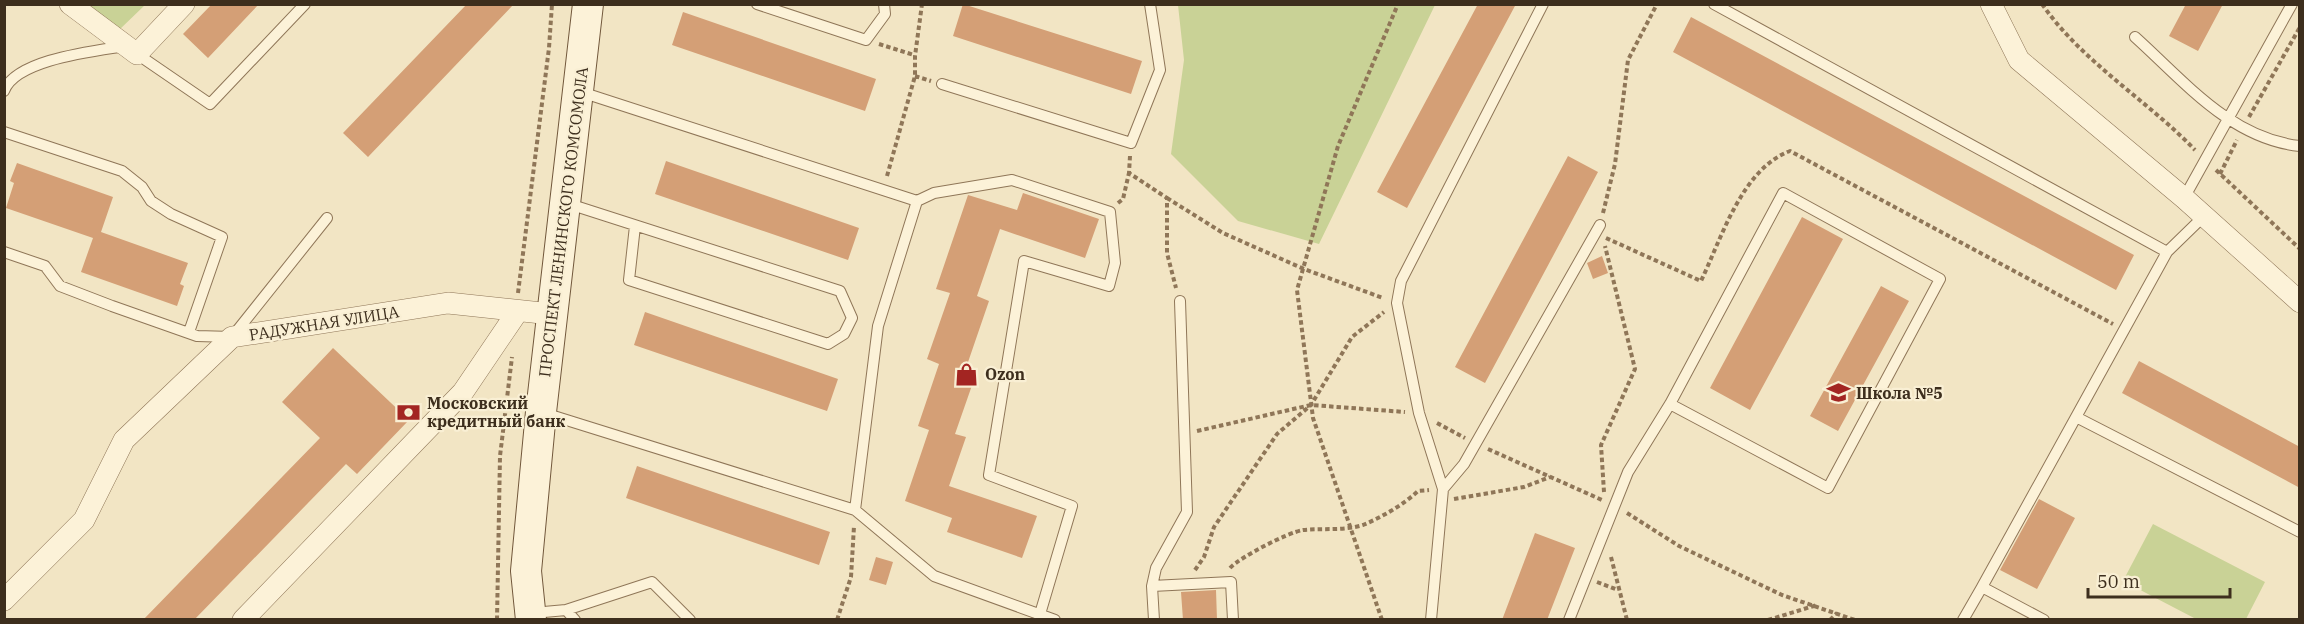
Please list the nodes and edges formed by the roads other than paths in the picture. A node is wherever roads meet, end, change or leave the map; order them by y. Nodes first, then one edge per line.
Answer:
1 (184, 4) edge
2 (305, 4) edge
3 (588, 4) edge
4 (757, 4) edge
5 (884, 4) edge
6 (1150, 4) edge
7 (1543, 4) edge
8 (1714, 4) edge
9 (1991, 4) edge
10 (2292, 4) edge
11 (73, 6) edge
12 (2135, 37) dead end
13 (132, 50) junction
14 (942, 84) dead end
15 (6, 85) edge
16 (578, 91) junction
17 (2227, 120) junction
18 (4, 132) edge
19 (2300, 146) edge
20 (2184, 198) junction
21 (917, 201) junction
22 (565, 203) junction
23 (2204, 216) junction
24 (327, 218) dead end
25 (1600, 225) road end
26 (635, 226) junction
27 (4, 252) edge
28 (2167, 252) junction
29 (1180, 301) road end
30 (2300, 303) edge
31 (518, 311) junction
32 (551, 314) junction
33 (189, 332) junction
34 (232, 337) junction
35 (1670, 404) junction
36 (541, 412) junction
37 (2076, 417) junction
38 (1443, 489) junction
39 (855, 510) junction
40 (2300, 532) edge
41 (1152, 586) junction
42 (1982, 586) junction
43 (4, 600) edge
44 (566, 610) junction
45 (1040, 614) junction
46 (530, 617) edge
47 (243, 620) edge
48 (575, 620) edge
49 (690, 620) edge
50 (1055, 620) edge
51 (1154, 620) edge
52 (1233, 620) edge
53 (1431, 620) edge
54 (1569, 620) edge
55 (1964, 620) edge
56 (2044, 620) edge

1 - 13 street
2 - 13 lane
3 - 16 main road, ПРОСПЕКТ ЛЕНИНСКОГО КОМСОМОЛА
4 - 5 lane
6 - 14 lane
7 - 38 lane
8 - 28 lane
9 - 20 street
10 - 17 lane
11 - 13 street
12 - 17 lane
13 - 15 lane
16 - 21 lane
16 - 22 main road, ПРОСПЕКТ ЛЕНИНСКОГО КОМСОМОЛА
17 - 19 lane
17 - 20 lane
18 - 33 lane
20 - 23 street
21 - 39 lane
21 - 45 lane
22 - 26 lane
22 - 32 main road, ПРОСПЕКТ ЛЕНИНСКОГО КОМСОМОЛА
23 - 28 lane
23 - 30 street
24 - 34 lane
25 - 38 lane
26 - 26 lane
27 - 33 lane
28 - 37 lane
29 - 41 lane
31 - 32 street, РАДУЖНАЯ УЛИЦА
31 - 34 street, РАДУЖНАЯ УЛИЦА
31 - 47 street
32 - 36 main road, ПРОСПЕКТ ЛЕНИНСКОГО КОМСОМОЛА
33 - 34 lane
34 - 43 street, РАДУЖНАЯ УЛИЦА
35 - 35 lane
35 - 54 lane
36 - 39 lane
36 - 46 main road, ПРОСПЕКТ ЛЕНИНСКОГО КОМСОМОЛА
37 - 40 lane
37 - 42 lane
38 - 53 lane
39 - 45 lane
41 - 51 lane
41 - 52 lane
42 - 55 lane
42 - 56 lane
44 - 46 lane
44 - 48 lane
44 - 49 lane
45 - 50 lane

